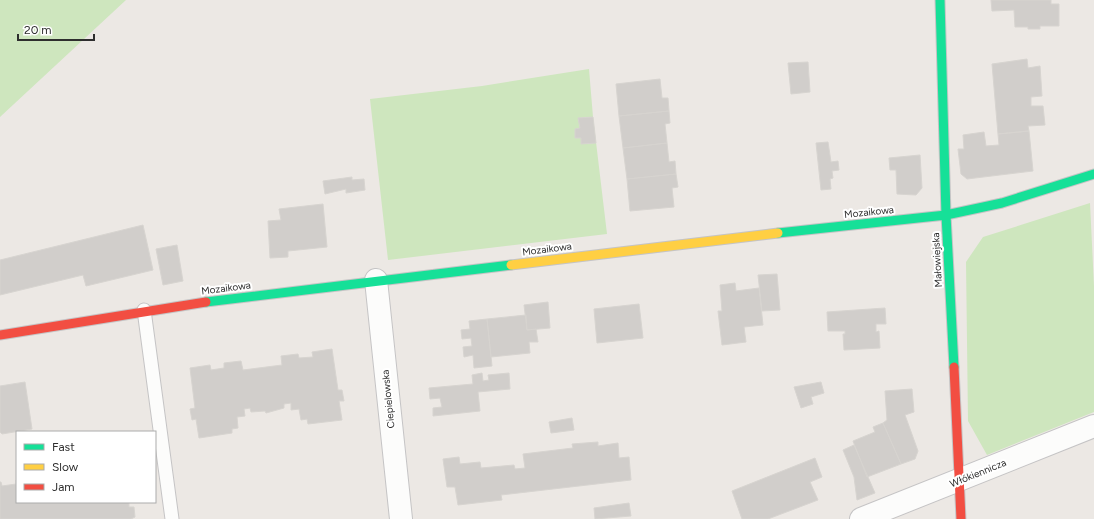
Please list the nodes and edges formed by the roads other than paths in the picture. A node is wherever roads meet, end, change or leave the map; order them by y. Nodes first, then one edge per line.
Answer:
1 (940, 0) edge
2 (1094, 174) edge
3 (946, 215) junction
4 (376, 280) junction
5 (144, 310) junction
6 (0, 335) edge
7 (1094, 426) edge
8 (960, 480) junction
9 (172, 519) edge
10 (401, 519) edge
11 (861, 519) edge
12 (961, 519) edge

1 - 3 street, Małowiejska
2 - 3 street, Mozaikowa
3 - 4 street, Mozaikowa
3 - 8 street, Małowiejska
4 - 5 street, Mozaikowa
4 - 10 street, Ciepielowska
5 - 6 street, Mozaikowa
5 - 9 lane
7 - 8 street, Włókiennicza
8 - 11 street, Włókiennicza
8 - 12 street, Małowiejska

